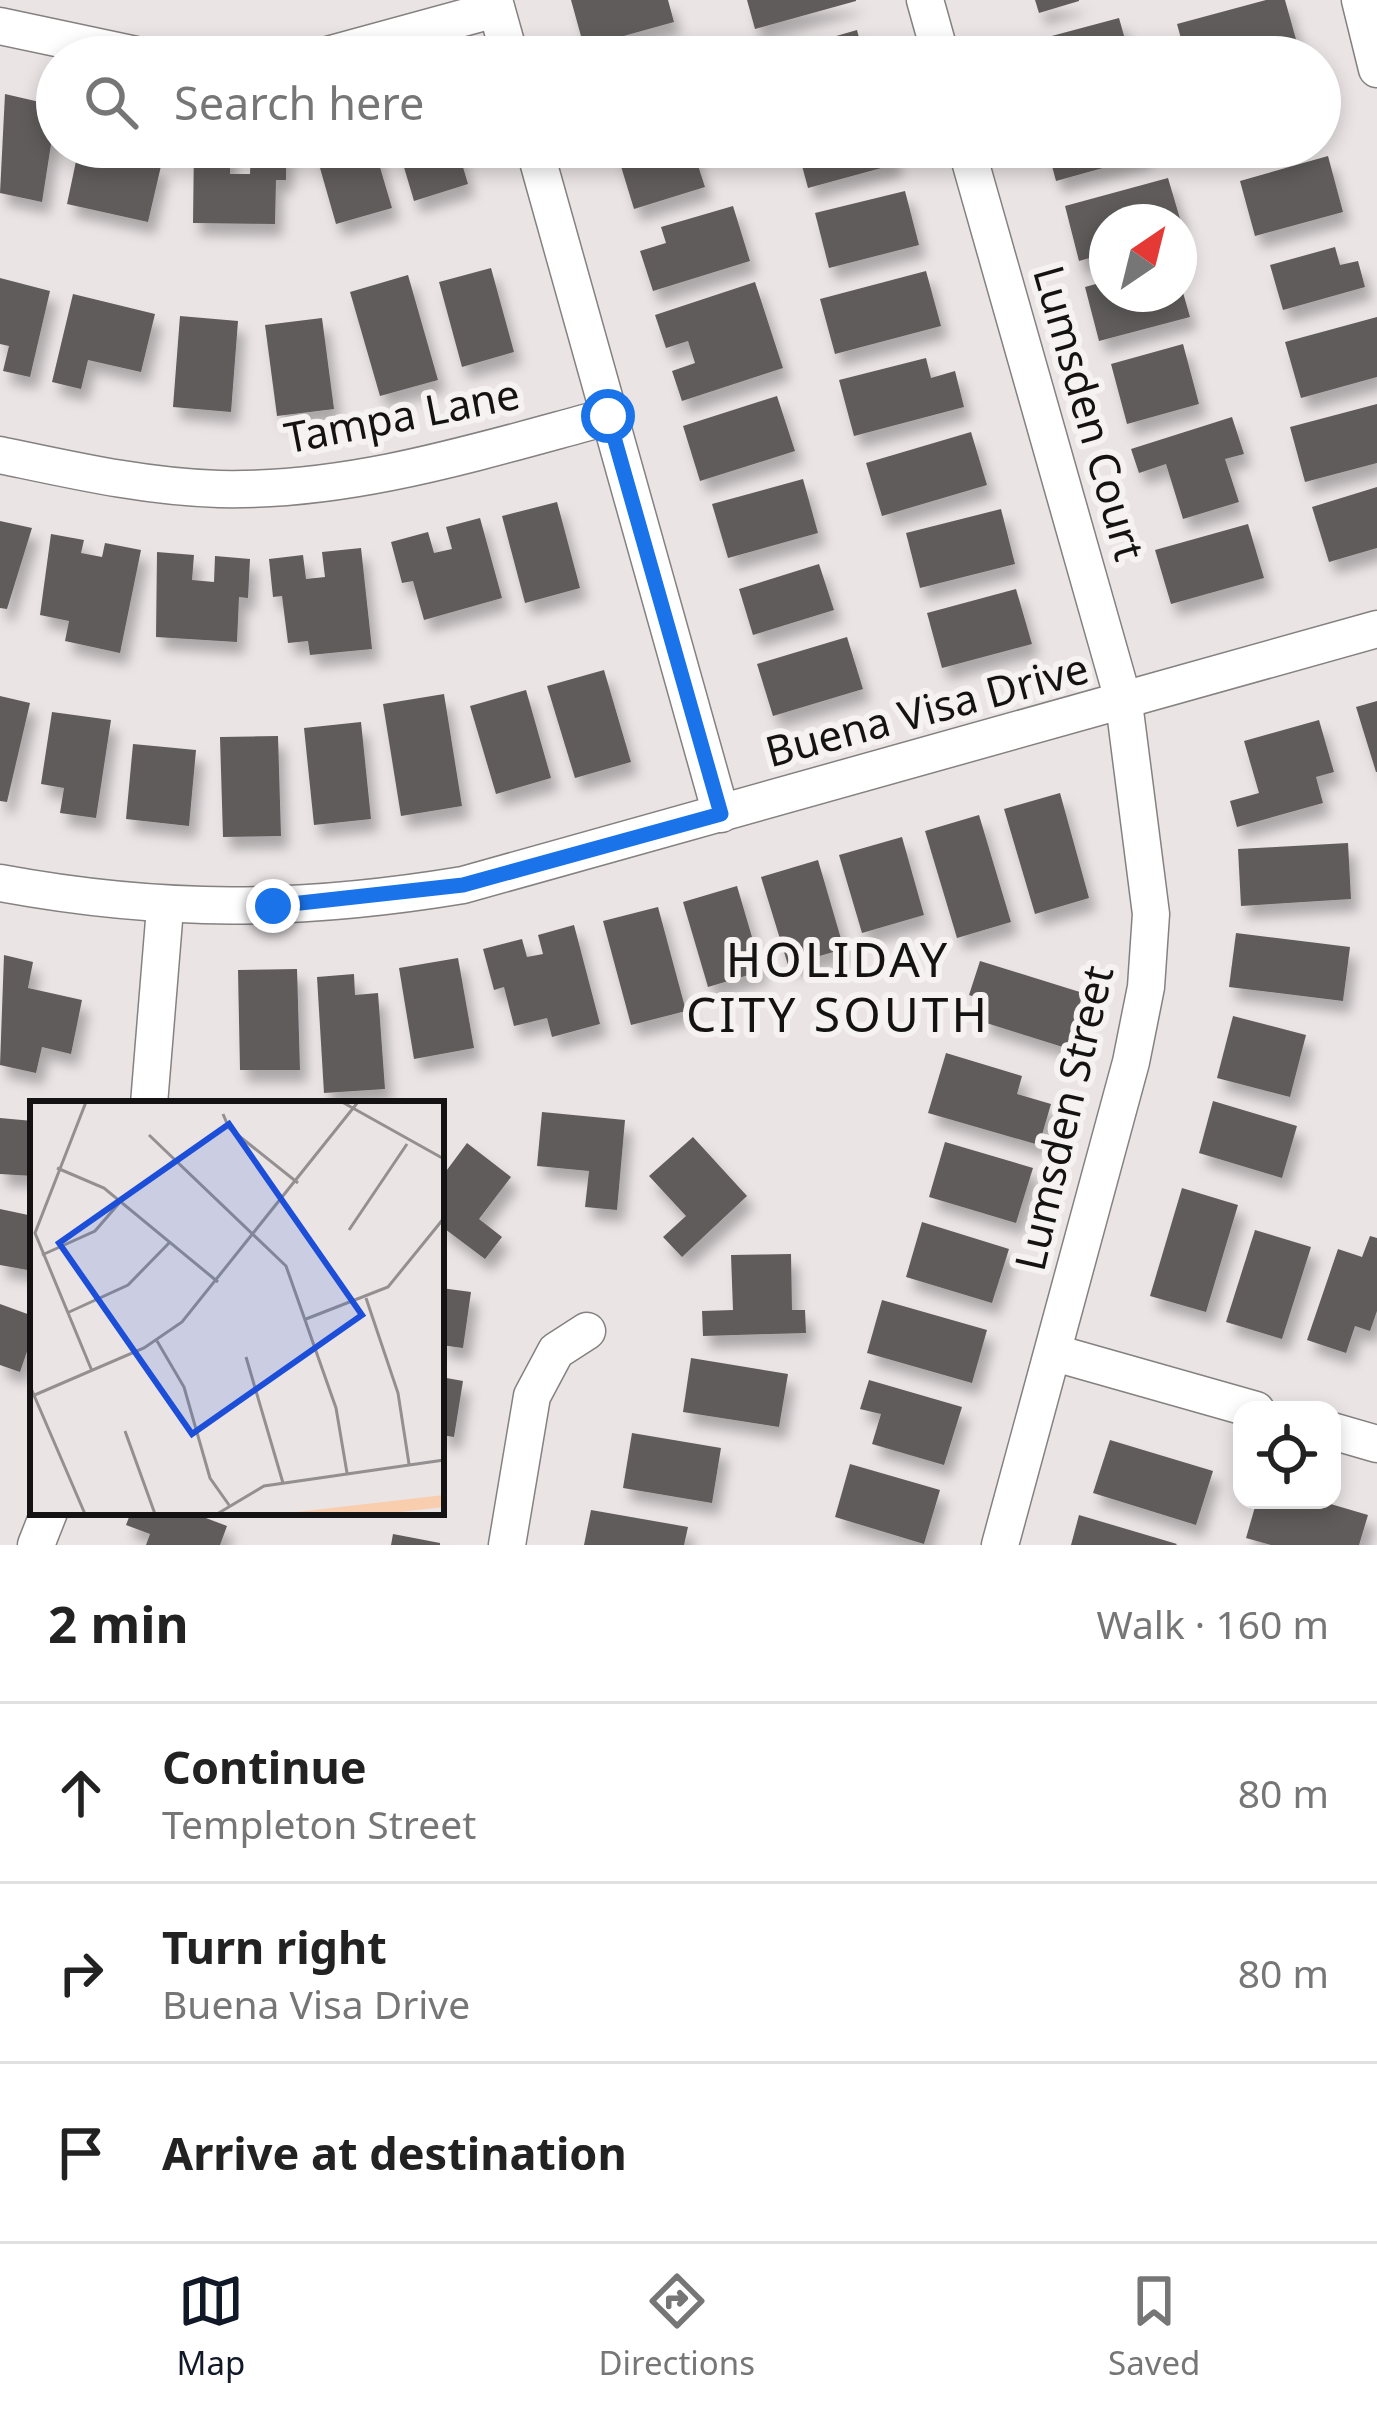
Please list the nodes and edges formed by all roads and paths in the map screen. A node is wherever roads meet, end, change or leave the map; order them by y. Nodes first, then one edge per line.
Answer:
1 (925, 0) edge
2 (1360, 0) edge
3 (495, 4) edge
4 (0, 26) edge
5 (47, 36) edge
6 (389, 36) edge
7 (503, 36) edge
8 (935, 36) edge
9 (1377, 69) edge
10 (540, 168) edge
11 (972, 168) edge
12 (608, 416) junction
13 (0, 455) edge
14 (1377, 629) edge
15 (1124, 703) junction
16 (721, 814) junction
17 (0, 884) edge
18 (165, 908) junction
19 (149, 1101) edge
20 (587, 1331) dead end
21 (1055, 1353) junction
22 (1233, 1403) edge
23 (1341, 1434) edge
24 (1377, 1444) edge
25 (48, 1515) edge
26 (36, 1545) edge
27 (507, 1545) edge
28 (1000, 1545) edge

1 - 8 street
2 - 9 street
3 - 6 street
3 - 7 street
4 - 5 street
10 - 12 street
11 - 15 street, Lumsden Court
12 - 13 street, Tampa Lane
12 - 16 street
14 - 15 street, Buena Visa Drive
15 - 16 street, Buena Visa Drive
15 - 21 street, Lumsden Street
16 - 18 street, Buena Visa Drive
17 - 18 street, Buena Visa Drive
18 - 19 street
20 - 27 street
21 - 22 street
21 - 28 street, Lumsden Street
23 - 24 street
25 - 26 street

